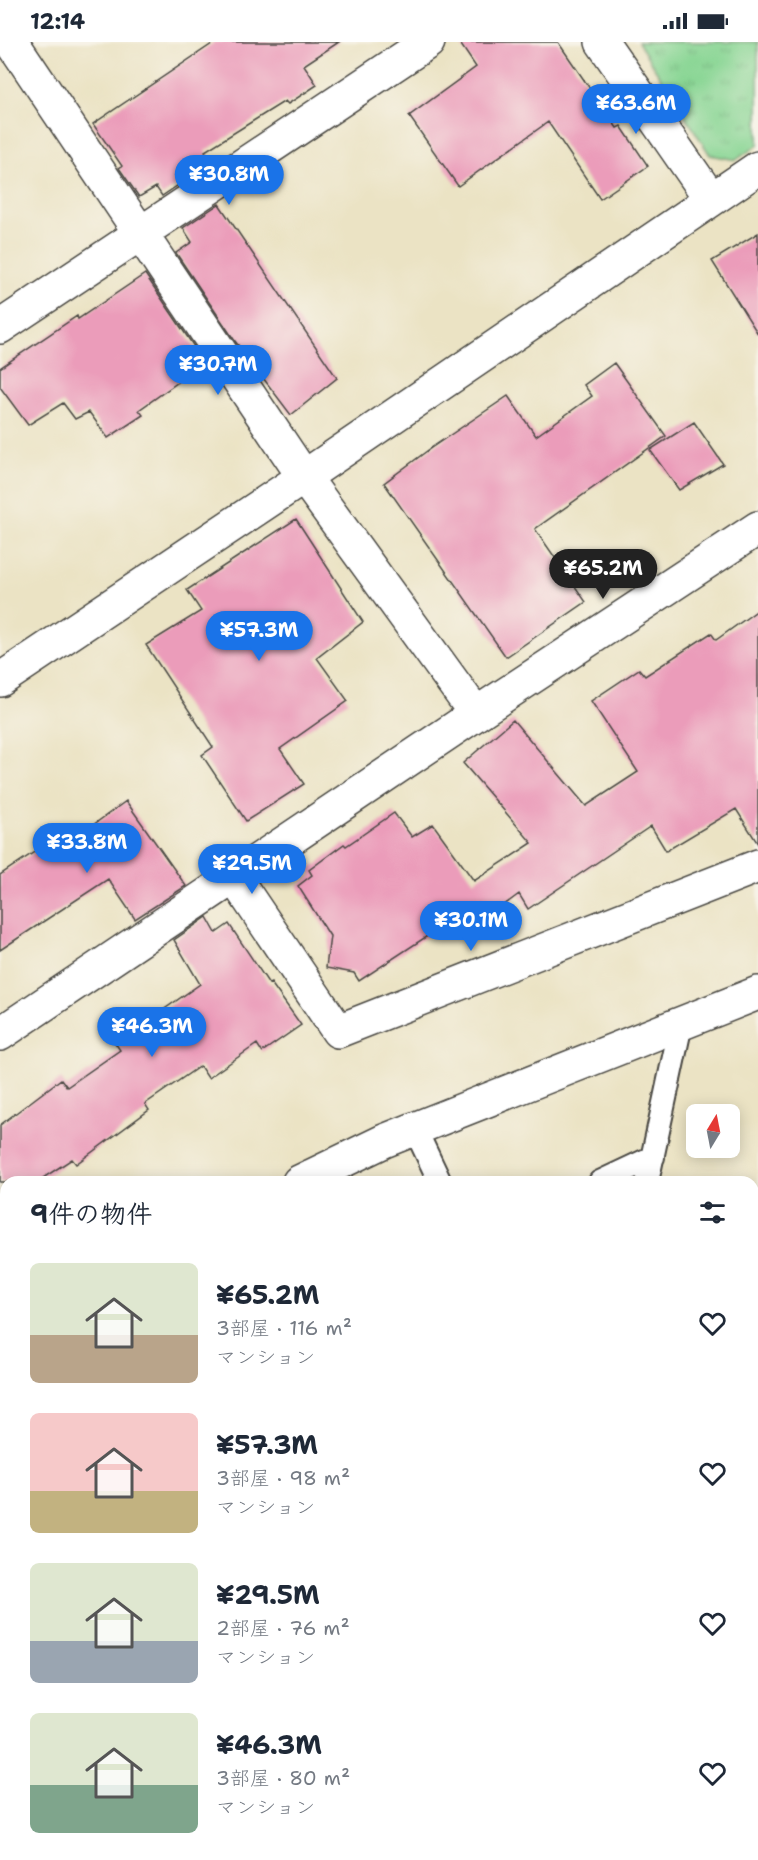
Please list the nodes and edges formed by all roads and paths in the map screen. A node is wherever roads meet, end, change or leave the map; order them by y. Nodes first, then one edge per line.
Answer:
1 (12, 42) edge
2 (428, 42) edge
3 (602, 42) edge
4 (758, 168) edge
5 (711, 199) junction
6 (140, 235) junction
7 (0, 327) edge
8 (304, 477) junction
9 (758, 528) edge
10 (0, 680) edge
11 (476, 714) junction
12 (758, 866) edge
13 (234, 877) junction
14 (758, 993) edge
15 (681, 1024) junction
16 (0, 1034) edge
17 (415, 1129) junction
18 (653, 1157) junction
19 (311, 1176) edge
20 (437, 1176) edge
21 (613, 1176) edge
22 (648, 1176) edge

1 - 6 street
2 - 6 street
3 - 5 street
4 - 5 street
5 - 8 street
6 - 7 street
6 - 8 street
8 - 10 street
8 - 11 street
9 - 11 street
11 - 13 street
12 - 13 street
13 - 16 street
14 - 15 street
15 - 17 street
15 - 18 lane
17 - 19 street
17 - 20 lane
18 - 21 lane
18 - 22 lane

